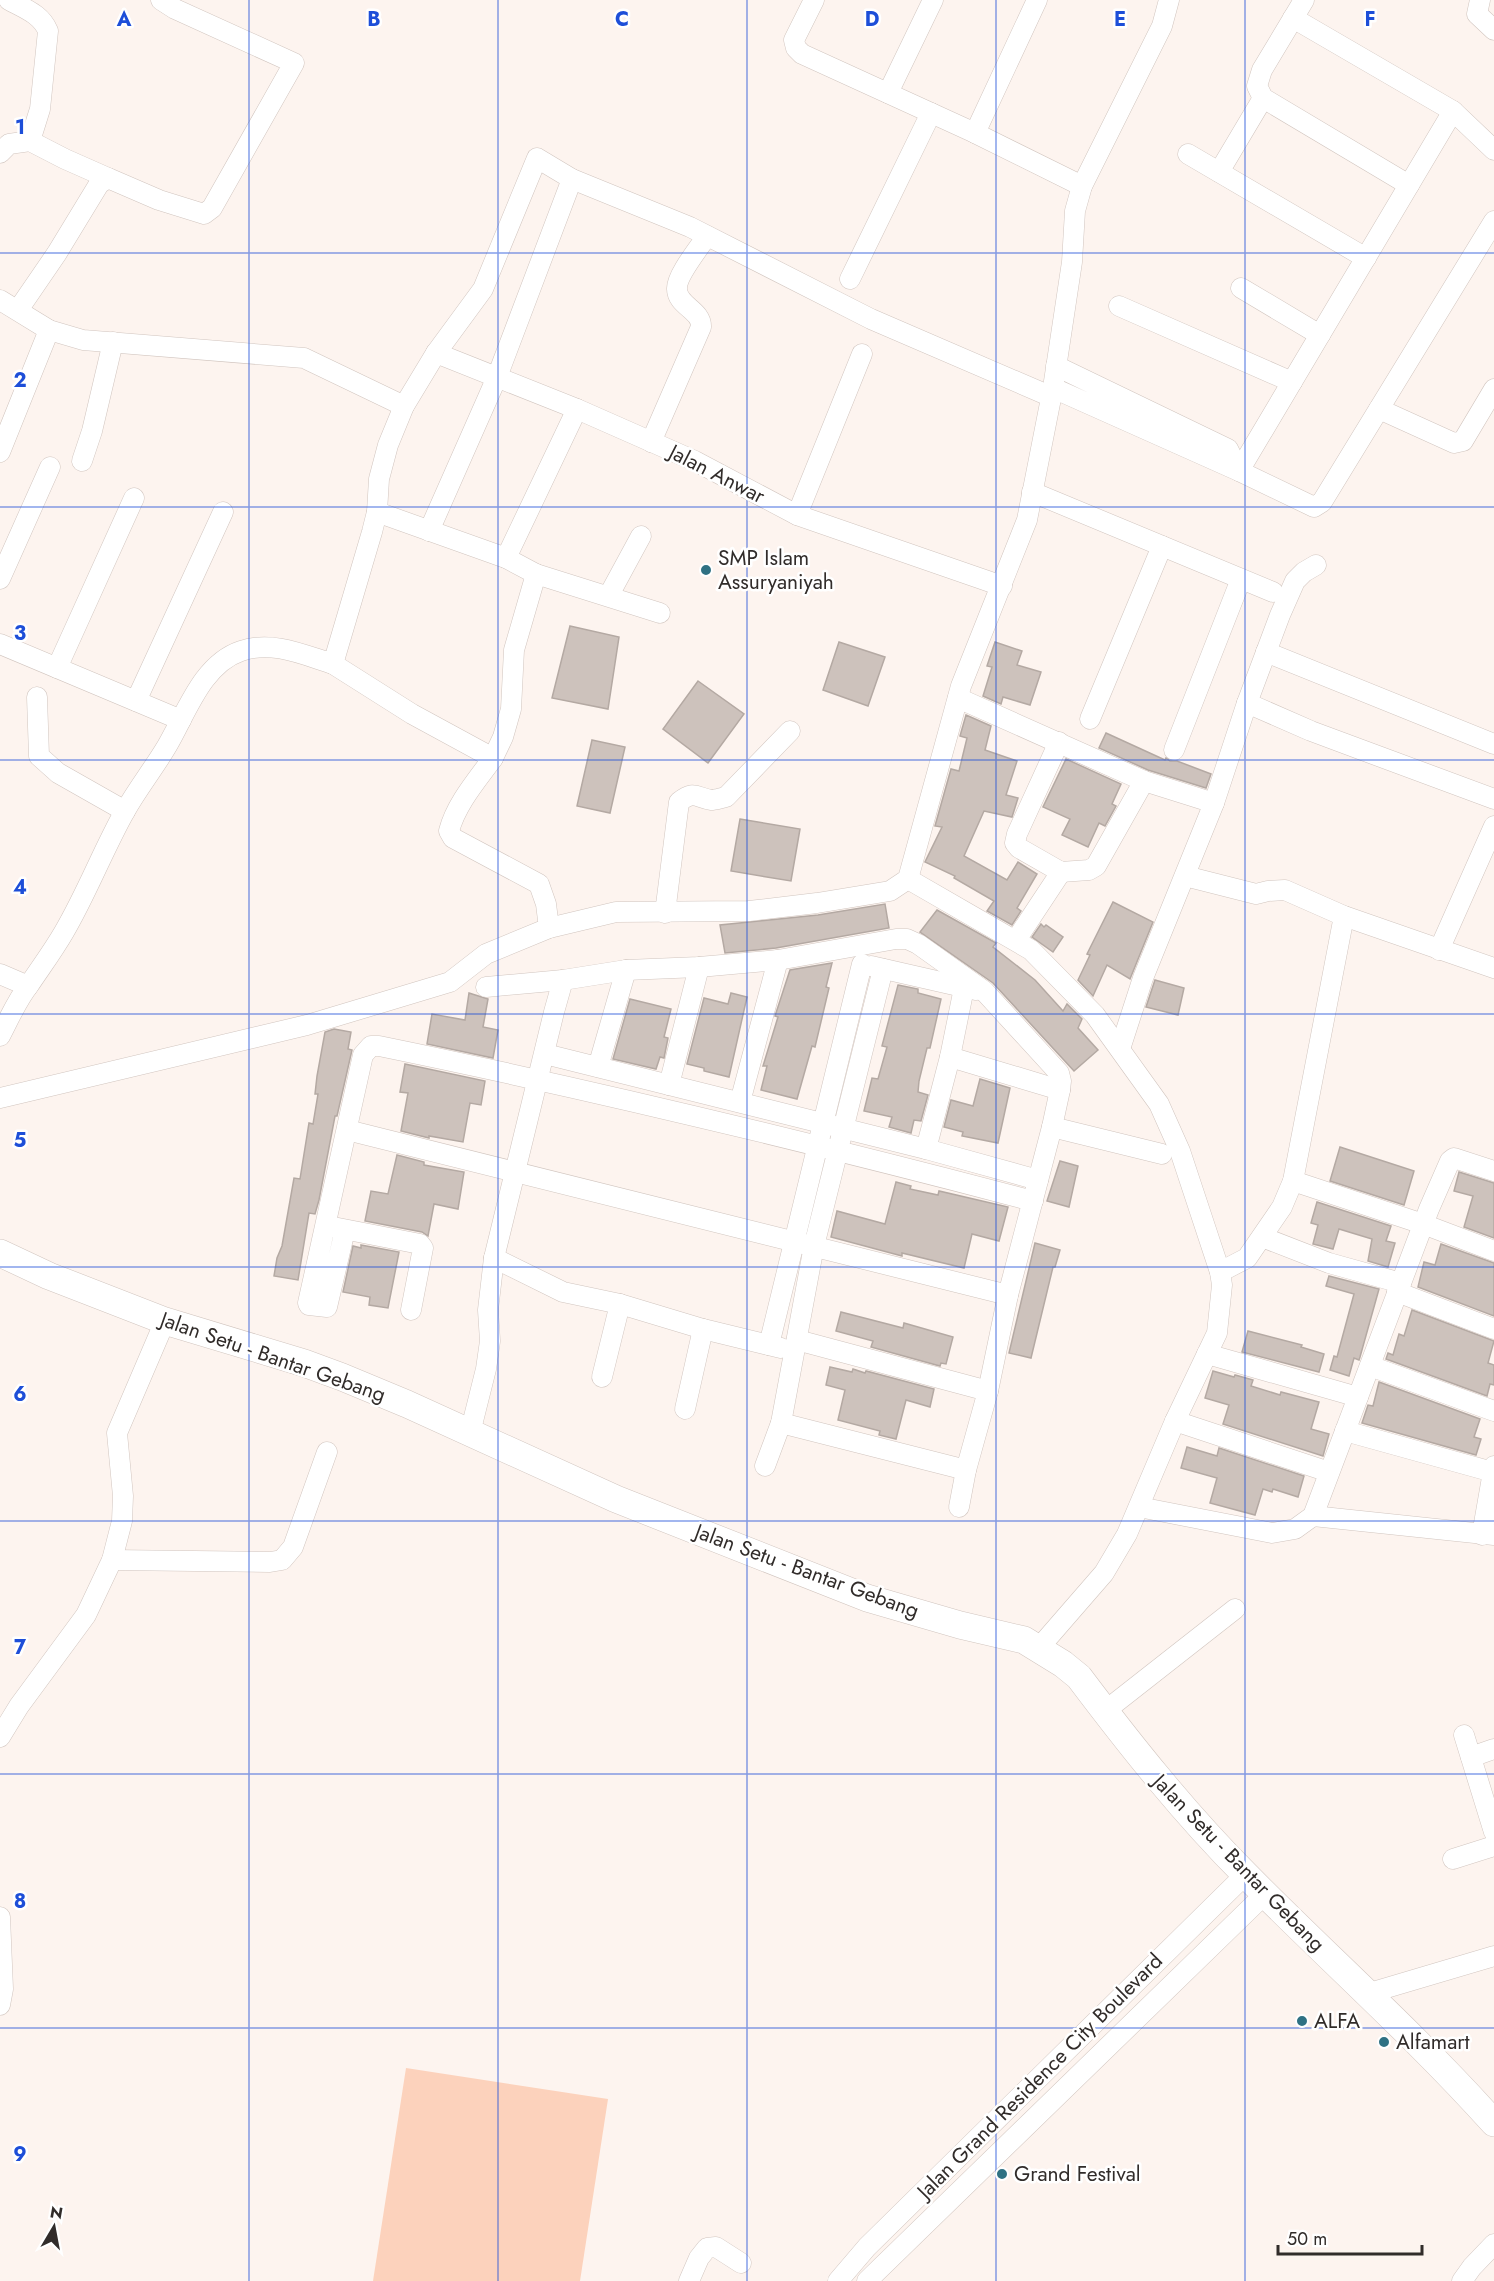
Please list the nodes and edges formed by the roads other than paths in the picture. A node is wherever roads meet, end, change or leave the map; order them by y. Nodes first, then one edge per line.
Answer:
1 (9, 0) edge
2 (161, 0) edge
3 (814, 0) edge
4 (933, 0) edge
5 (1037, 0) edge
6 (1169, 0) edge
7 (1304, 0) edge
8 (1480, 0) edge
9 (1293, 18) junction
10 (1494, 30) edge
11 (888, 93) junction
12 (1263, 98) junction
13 (1453, 111) junction
14 (931, 113) junction
15 (975, 133) junction
16 (30, 141) junction
17 (1494, 150) edge
18 (0, 153) edge
19 (1188, 154) dead end
20 (1219, 172) junction
21 (108, 178) junction
22 (572, 179) junction
23 (1409, 185) junction
24 (1082, 186) junction
25 (1494, 221) edge
26 (707, 236) junction
27 (1366, 258) junction
28 (850, 279) dead end
29 (1241, 288) dead end
30 (0, 300) edge
31 (1119, 306) dead end
32 (18, 310) junction
33 (49, 330) junction
34 (1320, 335) junction
35 (113, 342) junction
36 (436, 353) junction
37 (862, 354) dead end
38 (1056, 366) junction
39 (497, 377) junction
40 (1292, 382) junction
41 (1494, 389) edge
42 (1053, 392) junction
43 (404, 406) junction
44 (1379, 409) junction
45 (577, 410) junction
46 (651, 442) junction
47 (0, 452) edge
48 (82, 461) dead end
49 (50, 467) dead end
50 (1239, 471) junction
51 (1032, 492) junction
52 (134, 498) dead end
53 (224, 512) dead end
54 (376, 512) junction
55 (796, 515) junction
56 (429, 531) junction
57 (641, 536) dead end
58 (1162, 546) junction
59 (506, 558) junction
60 (1316, 565) dead end
61 (536, 574) junction
62 (0, 579) edge
63 (1241, 579) junction
64 (1002, 586) junction
65 (1273, 592) dead end
66 (609, 595) junction
67 (660, 612) dead end
68 (0, 644) edge
69 (1266, 652) junction
70 (333, 664) junction
71 (57, 668) junction
72 (37, 697) dead end
73 (958, 698) junction
74 (136, 701) junction
75 (1247, 703) junction
76 (1090, 719) dead end
77 (181, 720) junction
78 (790, 731) dead end
79 (1059, 742) junction
80 (1494, 744) edge
81 (1174, 750) dead end
82 (493, 758) junction
83 (1144, 781) junction
84 (1494, 799) edge
85 (1214, 803) junction
86 (125, 811) junction
87 (1494, 826) edge
88 (1061, 872) junction
89 (1185, 876) junction
90 (908, 879) junction
91 (665, 913) junction
92 (1344, 916) junction
93 (549, 928) junction
94 (1016, 940) junction
95 (1439, 950) junction
96 (819, 952) junction
97 (778, 960) junction
98 (862, 964) junction
99 (699, 967) junction
100 (1494, 968) edge
101 (883, 969) junction
102 (626, 970) junction
103 (0, 974) edge
104 (563, 980) junction
105 (28, 986) junction
106 (486, 987) dead end
107 (964, 988) junction
108 (984, 991) junction
109 (0, 1036) edge
110 (1120, 1049) junction
111 (545, 1054) junction
112 (950, 1057) junction
113 (598, 1067) junction
114 (539, 1078) junction
115 (669, 1085) junction
116 (1060, 1090) junction
117 (0, 1098) edge
118 (740, 1102) junction
119 (823, 1123) junction
120 (1052, 1127) junction
121 (844, 1129) junction
122 (347, 1130) junction
123 (818, 1145) junction
124 (926, 1149) junction
125 (838, 1150) junction
126 (1162, 1154) dead end
127 (1494, 1171) edge
128 (515, 1172) junction
129 (1038, 1180) junction
130 (1293, 1181) junction
131 (1034, 1202) junction
132 (1423, 1224) junction
133 (325, 1225) junction
134 (345, 1230) junction
135 (1262, 1237) junction
136 (793, 1241) junction
137 (814, 1246) junction
138 (1494, 1251) edge
139 (0, 1253) edge
140 (494, 1258) junction
141 (1220, 1272) junction
142 (1399, 1288) junction
143 (1008, 1295) junction
144 (620, 1304) junction
145 (411, 1310) dead end
146 (165, 1321) junction
147 (703, 1329) junction
148 (1494, 1329) edge
149 (769, 1345) junction
150 (796, 1346) junction
151 (1207, 1354) junction
152 (1370, 1366) junction
153 (602, 1377) dead end
154 (988, 1391) junction
155 (1358, 1397) junction
156 (684, 1408) dead end
157 (1494, 1411) edge
158 (1175, 1421) junction
159 (781, 1423) junction
160 (1344, 1431) junction
161 (470, 1432) junction
162 (327, 1452) dead end
163 (765, 1466) dead end
164 (1493, 1469) edge
165 (966, 1470) junction
166 (1329, 1472) junction
167 (959, 1507) dead end
168 (1139, 1507) junction
169 (1313, 1516) junction
170 (1488, 1535) edge
171 (112, 1560) junction
172 (1234, 1609) dead end
173 (1038, 1649) junction
174 (1105, 1711) junction
175 (1464, 1735) dead end
176 (0, 1737) edge
177 (1494, 1749) edge
178 (1471, 1757) junction
179 (1494, 1832) edge
180 (1494, 1846) edge
181 (1454, 1859) dead end
182 (1245, 1875) junction
183 (1265, 1894) junction
184 (0, 1917) edge
185 (1494, 1956) edge
186 (1366, 1994) junction
187 (0, 2005) edge
188 (1494, 2123) edge
189 (1494, 2244) edge
190 (741, 2263) dead end
191 (689, 2281) edge
192 (838, 2281) edge
193 (867, 2281) edge
194 (1462, 2281) edge

1 - 16 street
2 - 21 street
3 - 11 street
4 - 11 street
5 - 15 street
6 - 24 street
7 - 9 street
8 - 10 street
9 - 12 street
9 - 13 street
11 - 14 street
12 - 20 street
12 - 23 street
13 - 17 street
13 - 23 street
14 - 15 street
14 - 28 street
15 - 24 street
16 - 18 street
16 - 21 street
19 - 20 street
20 - 27 street
21 - 32 street
22 - 26 street
22 - 36 street
22 - 39 street
23 - 27 street
24 - 38 street
25 - 44 street
26 - 42 street
26 - 46 street
27 - 34 street
29 - 34 street
30 - 32 street
31 - 40 street
32 - 33 street
33 - 35 street
33 - 47 street
34 - 40 street
35 - 43 street
35 - 48 street
36 - 39 street, Jalan Anwar
36 - 43 street
37 - 55 street
38 - 42 street
38 - 50 street
39 - 45 street, Jalan Anwar
39 - 56 street
40 - 50 street
41 - 44 street
42 - 50 street
42 - 51 street
43 - 54 street
44 - 50 street
45 - 46 street, Jalan Anwar
45 - 59 street
46 - 55 street, Jalan Anwar
49 - 62 street
51 - 58 street
51 - 64 street
52 - 71 street
53 - 74 street
54 - 56 street
54 - 70 street
55 - 64 street, Jalan Anwar
56 - 59 street
57 - 66 street
58 - 63 street
58 - 76 street
59 - 61 street
60 - 69 street
61 - 66 street
61 - 82 street
63 - 65 street
63 - 81 street
64 - 73 street
66 - 67 street
68 - 71 street
69 - 75 street
69 - 80 street
70 - 77 street
70 - 82 street
71 - 74 street
72 - 86 street
73 - 79 street
73 - 90 street
74 - 77 street
75 - 84 street
75 - 85 street
77 - 86 street
78 - 91 street
79 - 83 street
79 - 88 street
82 - 93 street
83 - 85 street
83 - 88 street
85 - 89 street
86 - 105 street
87 - 95 street
88 - 94 street
89 - 92 street
89 - 110 street
90 - 91 street
90 - 94 street
91 - 93 street
92 - 95 street
92 - 130 street
93 - 117 street
94 - 110 street
95 - 100 street
96 - 97 street
96 - 98 street
96 - 108 street
97 - 99 street
97 - 118 street
98 - 101 street
98 - 119 street
99 - 102 street
99 - 115 street
101 - 107 street
101 - 121 street
102 - 104 street
102 - 113 street
103 - 105 street
104 - 106 street
104 - 111 street
105 - 109 street
107 - 108 street
107 - 112 street
108 - 116 street
110 - 141 street
111 - 113 street
111 - 114 street
112 - 116 street
112 - 124 street
113 - 115 street
114 - 122 street
114 - 123 street
114 - 128 street
115 - 118 street
116 - 120 street
118 - 119 street
119 - 121 street
119 - 123 street
120 - 126 street
120 - 129 street
121 - 124 street
121 - 125 street
122 - 128 street
122 - 133 street
123 - 125 street
123 - 136 street
124 - 129 street
125 - 131 street
125 - 137 street
127 - 132 street
128 - 136 street
128 - 140 street
129 - 131 street
130 - 132 street
130 - 135 street
131 - 143 street
132 - 138 street
132 - 142 street
133 - 134 street
133 - 134 street
134 - 145 street
135 - 141 street
135 - 142 street
136 - 137 street
136 - 149 street
137 - 143 street
137 - 150 street
139 - 146 main road, Jalan Setu - Bantar Gebang
140 - 144 street
140 - 161 street
141 - 151 street
142 - 148 street
142 - 152 street
143 - 154 street
144 - 147 street
144 - 153 street
146 - 161 main road, Jalan Setu - Bantar Gebang
146 - 171 street
147 - 149 street
147 - 156 street
149 - 150 street
150 - 154 street
150 - 159 street
151 - 155 street
151 - 158 street
152 - 155 street
152 - 157 street
154 - 165 street
155 - 160 street
158 - 166 street
158 - 168 street
159 - 163 street
159 - 165 street
160 - 164 street
160 - 166 street
161 - 173 main road, Jalan Setu - Bantar Gebang
162 - 171 street
164 - 170 street
165 - 167 street
166 - 169 street
168 - 169 street
168 - 173 street
169 - 170 street
171 - 176 street
172 - 174 street
173 - 174 main road, Jalan Setu - Bantar Gebang
174 - 182 main road, Jalan Setu - Bantar Gebang
175 - 178 street
177 - 178 street
178 - 179 street
180 - 181 street
182 - 183 main road, Jalan Setu - Bantar Gebang
182 - 192 street, Jalan Grand Residence City Boulevard
183 - 186 main road, Jalan Setu - Bantar Gebang
183 - 193 street, Jalan Grand Residence City Boulevard
184 - 187 street
185 - 186 street
186 - 188 main road, Jalan Setu - Bantar Gebang
189 - 194 street
190 - 191 street

